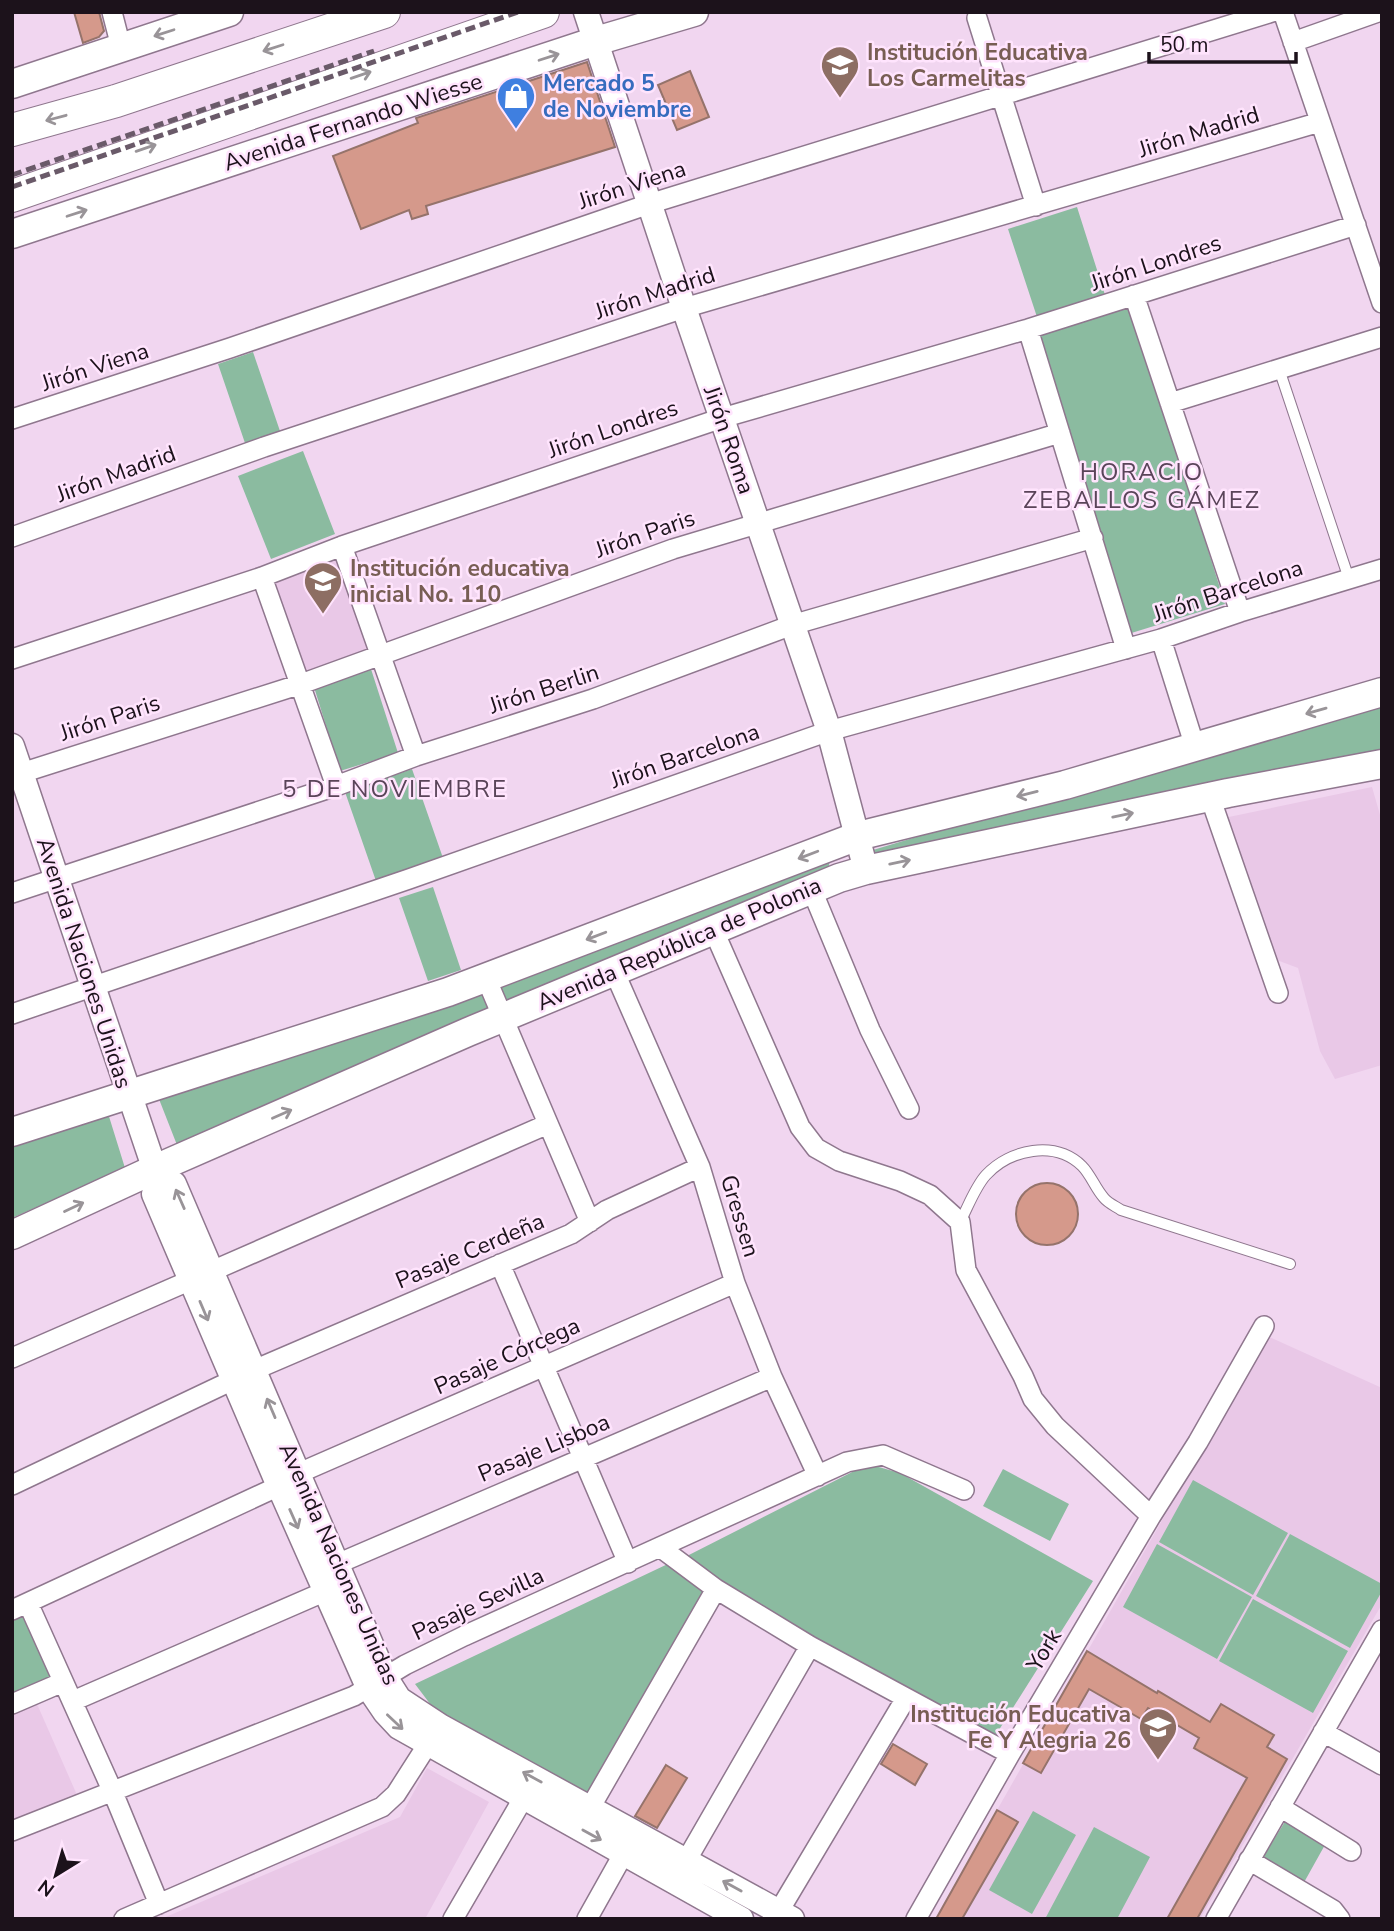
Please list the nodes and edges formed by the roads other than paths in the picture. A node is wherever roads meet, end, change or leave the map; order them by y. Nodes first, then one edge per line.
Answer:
1 (112, 12) edge
2 (229, 12) edge
3 (384, 12) edge
4 (543, 12) edge
5 (586, 12) edge
6 (694, 12) edge
7 (1272, 12) edge
8 (1283, 12) edge
9 (1378, 12) edge
10 (977, 18) dead end
11 (596, 41) junction
12 (1293, 42) junction
13 (121, 47) junction
14 (12, 84) edge
15 (1002, 97) junction
16 (1320, 122) junction
17 (12, 130) edge
18 (12, 196) edge
19 (649, 204) junction
20 (1036, 206) junction
21 (1356, 225) junction
22 (12, 234) edge
23 (1134, 295) junction
24 (1382, 303) edge
25 (684, 308) junction
26 (1028, 329) junction
27 (1382, 337) edge
28 (1279, 369) junction
29 (1170, 403) junction
30 (722, 418) junction
31 (12, 419) edge
32 (1060, 433) junction
33 (757, 523) junction
34 (12, 537) edge
35 (1093, 538) junction
36 (342, 546) junction
37 (1382, 569) edge
38 (262, 577) junction
39 (1349, 579) junction
40 (1240, 612) junction
41 (792, 625) junction
42 (1161, 639) junction
43 (1126, 649) junction
44 (381, 654) junction
45 (12, 659) edge
46 (301, 684) junction
47 (1382, 692) edge
48 (829, 731) junction
49 (12, 746) edge
50 (1195, 747) junction
51 (416, 756) junction
52 (1382, 764) edge
53 (17, 775) edge
54 (336, 786) junction
55 (1210, 797) junction
56 (858, 836) junction
57 (866, 870) junction
58 (55, 878) junction
59 (811, 888) junction
60 (12, 893) edge
61 (713, 929) junction
62 (614, 971) junction
63 (496, 974) junction
64 (92, 987) junction
65 (1278, 993) dead end
66 (513, 1013) junction
67 (12, 1014) edge
68 (128, 1094) junction
69 (909, 1109) dead end
70 (548, 1124) junction
71 (12, 1132) edge
72 (700, 1167) junction
73 (157, 1174) junction
74 (590, 1222) junction
75 (960, 1222) junction
76 (12, 1236) edge
77 (500, 1264) junction
78 (1290, 1264) dead end
79 (201, 1275) junction
80 (735, 1283) junction
81 (1264, 1326) dead end
82 (12, 1358) edge
83 (543, 1366) junction
84 (244, 1375) junction
85 (772, 1377) junction
86 (582, 1458) junction
87 (818, 1476) junction
88 (289, 1480) junction
89 (12, 1485) edge
90 (964, 1490) dead end
91 (1151, 1516) junction
92 (661, 1548) junction
93 (628, 1563) junction
94 (337, 1564) junction
95 (716, 1589) junction
96 (326, 1591) junction
97 (20, 1607) edge
98 (1382, 1630) edge
99 (810, 1646) junction
100 (63, 1682) junction
101 (376, 1682) junction
102 (906, 1698) junction
103 (73, 1701) junction
104 (12, 1704) edge
105 (1323, 1732) junction
106 (434, 1736) junction
107 (1010, 1754) junction
108 (1382, 1765) edge
109 (112, 1790) junction
110 (524, 1797) junction
111 (1280, 1807) junction
112 (590, 1808) junction
113 (12, 1831) edge
114 (1352, 1850) dead end
115 (624, 1853) junction
116 (1249, 1860) junction
117 (687, 1861) junction
118 (159, 1904) junction
119 (727, 1915) edge
120 (785, 1915) edge
121 (124, 1919) edge
122 (453, 1919) edge
123 (587, 1919) edge
124 (916, 1919) edge
125 (1216, 1919) edge
126 (1340, 1919) edge

1 - 13 street
2 -> 13 main road
3 -> 17 main road
18 -> 4 main road, Avenida Fernando Wiesse
5 - 11 street, Jirón Roma
6 - 11 main road, Avenida Fernando Wiesse
7 - 15 street, Jirón Viena
8 - 12 street
9 - 12 street
10 - 15 street
11 - 19 street, Jirón Roma
22 -> 11 main road, Avenida Fernando Wiesse
12 - 16 street
13 - 14 main road
15 - 19 street, Jirón Viena
15 - 20 street
16 - 20 street, Jirón Madrid
16 - 21 street
19 - 25 street, Jirón Roma
19 - 31 street, Jirón Viena
20 - 25 street, Jirón Madrid
21 - 23 street, Jirón Londres
21 - 24 street
23 - 26 street, Jirón Londres
23 - 29 street
25 - 30 street, Jirón Roma
25 - 34 street, Jirón Madrid
26 - 30 street, Jirón Londres
26 - 32 street
27 - 28 street
28 - 29 street
28 - 39 lane
29 - 40 street
30 - 33 street, Jirón Roma
30 - 36 street, Jirón Londres
32 - 33 street, Jirón Paris
32 - 35 street
33 - 41 street, Jirón Roma
33 - 44 street, Jirón Paris
35 - 41 street, Jirón Berlin
35 - 43 street
36 - 38 street, Jirón Londres
36 - 44 street
37 - 39 street, Jirón Barcelona
38 - 45 street, Jirón Londres
38 - 46 street
39 - 40 street, Jirón Barcelona
40 - 42 street, Jirón Barcelona
41 - 48 street, Jirón Roma
41 - 51 street, Jirón Berlin
42 - 43 street, Jirón Barcelona
42 - 50 street
43 - 48 street, Jirón Barcelona
44 - 46 street, Jirón Paris
44 - 51 street
46 - 53 street, Jirón Paris
46 - 54 street
47 -> 50 main road, Avenida República de Polonia
48 - 56 street, Jirón Roma
48 - 64 street, Jirón Barcelona
49 - 53 street, Avenida Naciones Unidas
50 -> 56 main road, Avenida República de Polonia
51 - 54 street, Jirón Berlin
52 - 55 main road, Avenida República de Polonia
53 - 58 street, Avenida Naciones Unidas
54 - 58 street, Jirón Berlin
57 -> 55 main road, Avenida República de Polonia
55 - 65 street
56 - 57 street, Jirón Roma
56 -> 63 main road, Avenida República de Polonia
57 - 59 main road, Avenida República de Polonia
58 - 60 street, Jirón Berlin
58 - 64 street, Avenida Naciones Unidas
59 - 61 main road, Avenida República de Polonia
59 - 69 street
61 - 62 main road, Avenida República de Polonia
61 - 75 street
62 - 66 main road, Avenida República de Polonia
62 - 72 street, Gressen
63 - 66 main road
63 - 68 main road, Avenida República de Polonia
64 - 67 street, Jirón Barcelona
64 - 68 street, Avenida Naciones Unidas
66 - 70 street
73 -> 66 main road, Avenida República de Polonia
68 - 71 main road, Avenida República de Polonia
68 - 73 street, Avenida Naciones Unidas
70 - 74 street
70 - 79 street
72 - 74 street, Pasaje Cerdeña
72 - 80 street, Gressen
76 -> 73 main road, Avenida República de Polonia
73 - 79 street, Avenida Naciones Unidas
74 - 77 street, Pasaje Cerdeña
75 - 78 lane
75 - 91 street
77 - 83 street
77 - 84 street, Pasaje Cerdeña
79 - 82 street
79 - 84 street, Avenida Naciones Unidas
80 - 83 street, Pasaje Córcega
80 - 85 street, Gressen
81 - 91 street, York
83 - 86 street
83 - 88 street, Pasaje Córcega
84 - 88 street, Avenida Naciones Unidas
84 - 89 street, Pasaje Cerdeña
85 - 86 street, Pasaje Lisboa
85 - 87 street, Gressen
86 - 93 street
86 - 94 street, Pasaje Lisboa
87 - 90 street, Pasaje Sevilla
87 - 92 street, Pasaje Sevilla
88 - 94 street, Avenida Naciones Unidas
88 -> 96 street, Avenida Naciones Unidas
88 - 97 street, Pasaje Córcega
91 - 107 street, York
92 - 93 street, Pasaje Sevilla
92 - 95 street
93 - 101 street, Pasaje Sevilla
94 - 101 street, Avenida Naciones Unidas
95 - 99 street
95 - 112 street
96 - 101 street, Avenida Naciones Unidas
96 - 103 street
97 - 100 street
98 - 105 street
99 - 102 street
99 - 117 street
100 - 103 street
100 - 104 street
101 - 106 street, Avenida Naciones Unidas
101 - 109 street, Pasaje Sevilla
102 - 107 street
102 - 120 street
103 - 109 street
105 - 108 street
105 - 111 street
106 - 110 street, Avenida Naciones Unidas
112 -> 106 street, Avenida Naciones Unidas
106 - 118 street
107 - 124 street, York
109 - 113 street, Pasaje Sevilla
109 - 118 street
110 -> 115 street, Avenida Naciones Unidas
110 - 122 street
111 - 114 street
111 - 116 street
112 - 117 street, Avenida Naciones Unidas
115 - 119 street, Avenida Naciones Unidas
115 - 123 street
116 - 125 street
116 - 126 street
120 -> 117 street, Avenida Naciones Unidas
118 - 121 street

